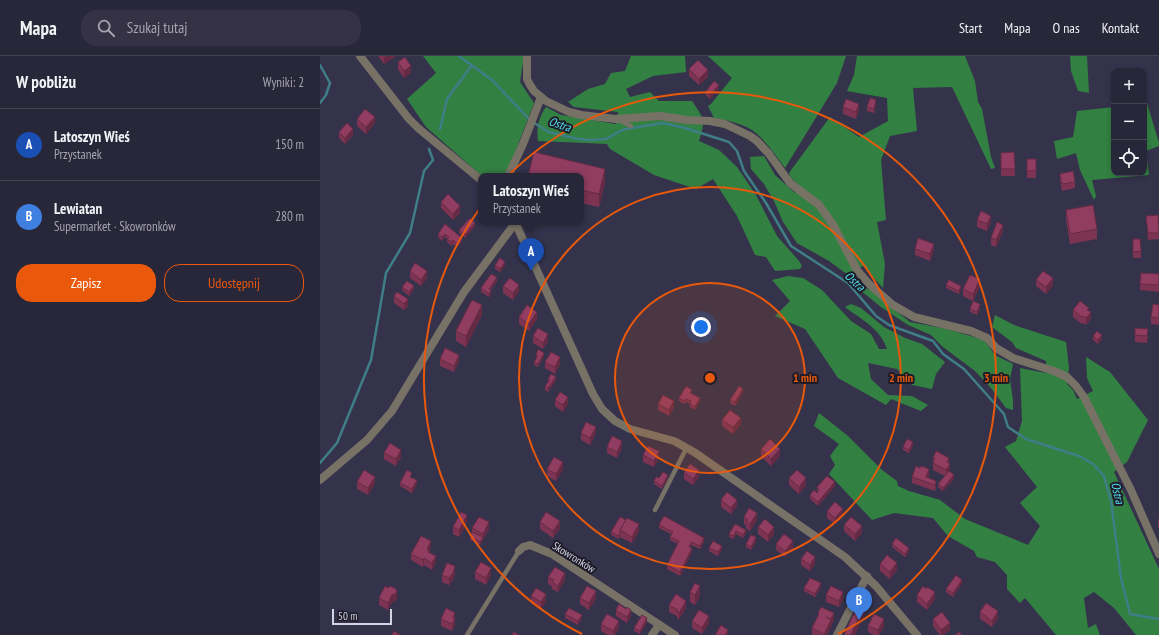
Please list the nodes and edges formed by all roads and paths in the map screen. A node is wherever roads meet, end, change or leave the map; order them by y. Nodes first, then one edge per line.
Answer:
1 (360, 56) edge
2 (527, 56) edge
3 (541, 97) junction
4 (616, 119) junction
5 (631, 126) dead end
6 (509, 173) edge
7 (478, 178) edge
8 (513, 225) edge
9 (516, 225) edge
10 (687, 447) junction
11 (320, 480) edge
12 (655, 510) dead end
13 (519, 551) joint
14 (1159, 554) edge
15 (867, 576) junction
16 (659, 624) junction
17 (467, 635) edge
18 (652, 635) edge
19 (675, 635) edge
20 (837, 635) edge
21 (917, 635) edge

1 - 7 street
2 - 3 street
3 - 4 street
3 - 6 street
4 - 5 lane
4 - 14 street
8 - 11 street
9 - 10 street
10 - 12 lane
10 - 15 street
13 - 16 street, Skowronków
13 - 17 lane, Skowronków
15 - 20 street
15 - 21 street
16 - 18 street
16 - 19 street, Skowronków

